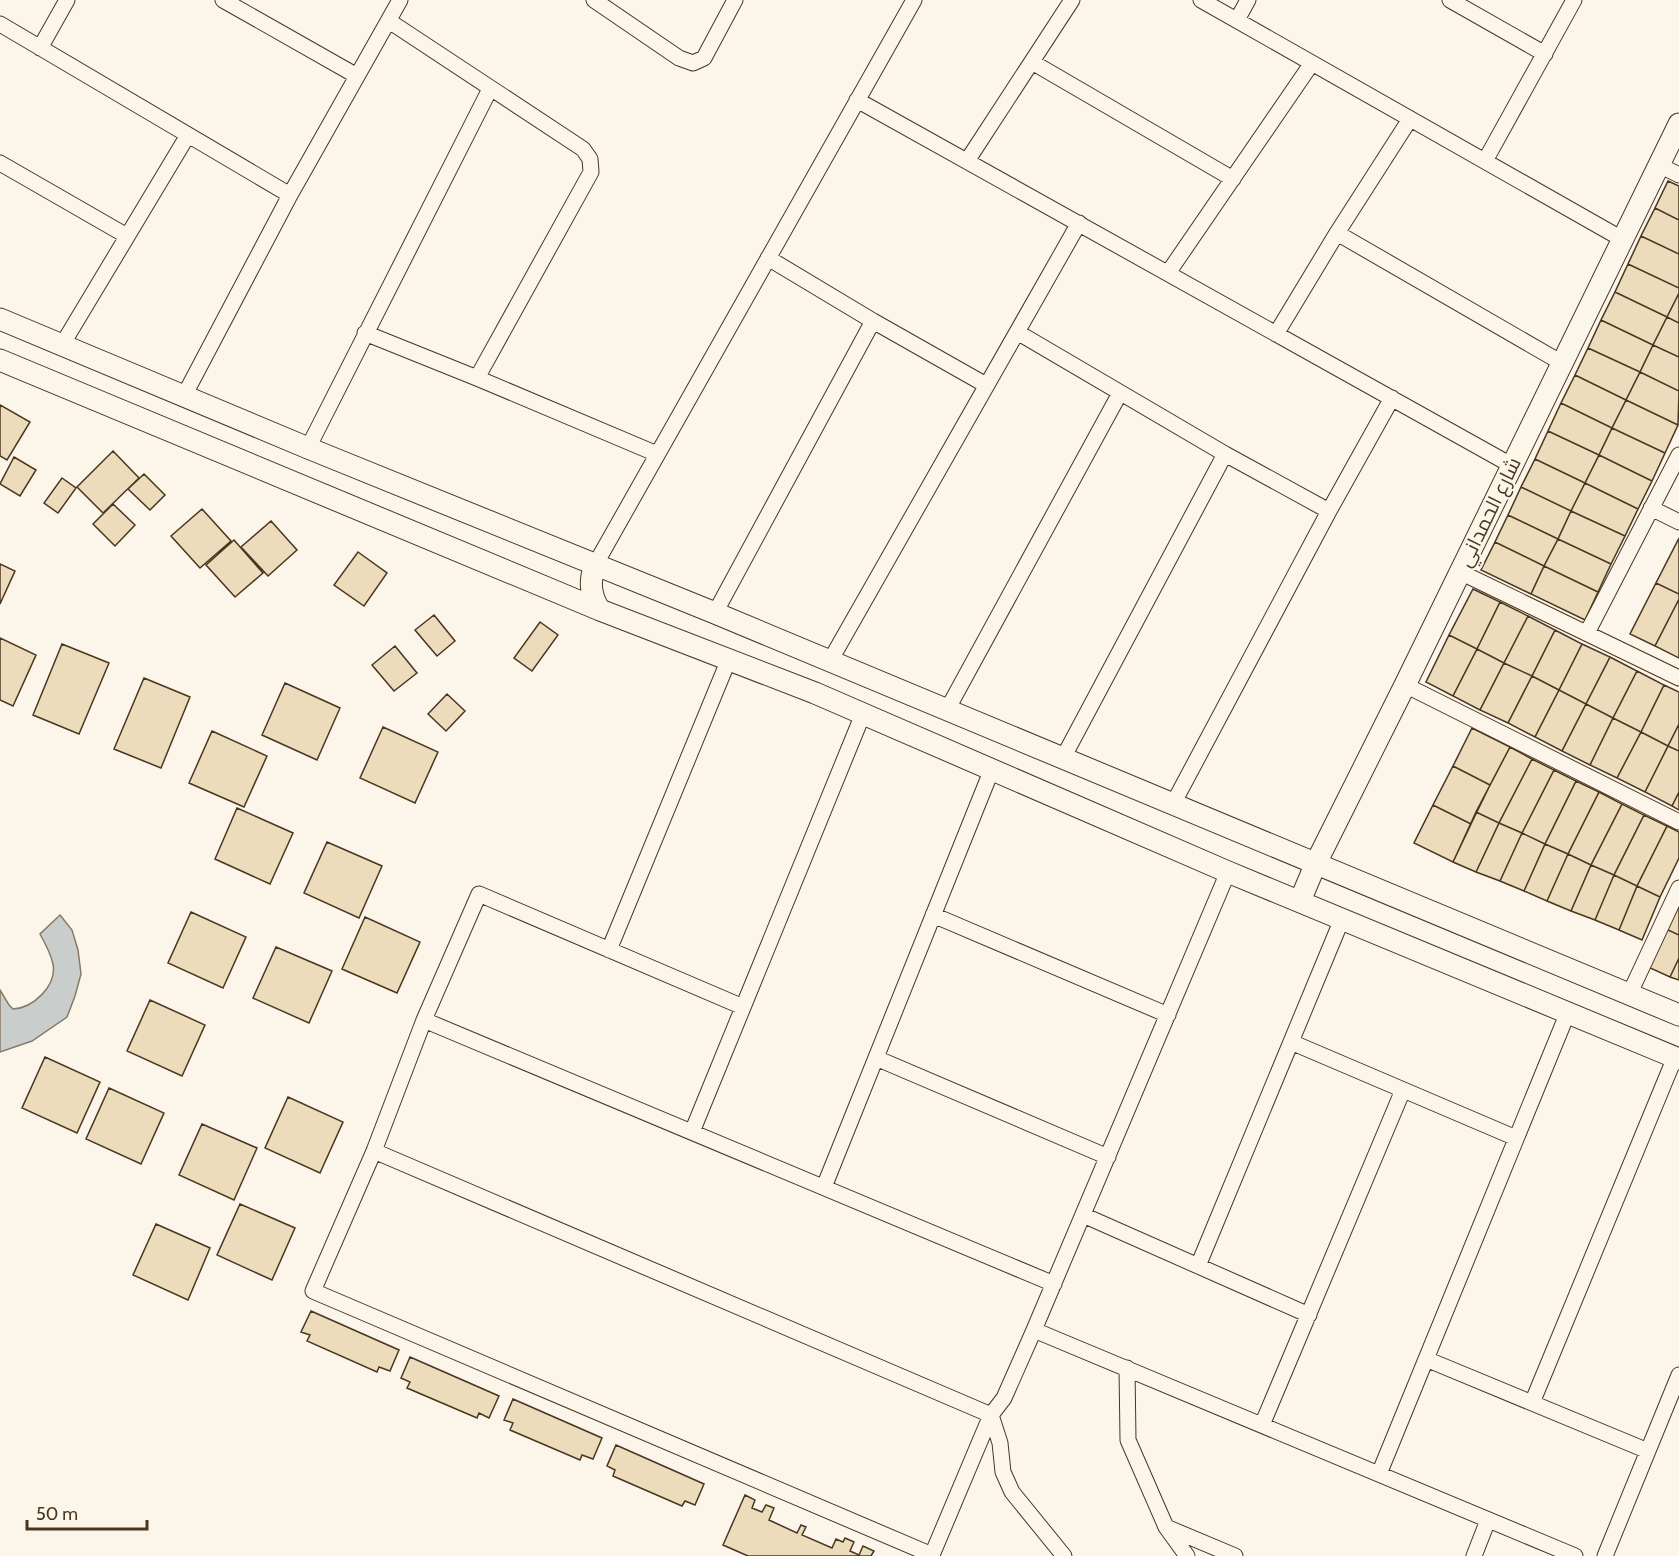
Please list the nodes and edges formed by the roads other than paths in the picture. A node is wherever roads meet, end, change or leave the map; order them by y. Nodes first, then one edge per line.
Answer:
1 (67, 0) edge
2 (223, 0) edge
3 (400, 0) edge
4 (594, 0) edge
5 (735, 0) edge
6 (914, 0) edge
7 (1072, 0) edge
8 (1201, 0) edge
9 (1248, 0) edge
10 (1450, 0) edge
11 (1574, 0) edge
12 (1237, 20) junction
13 (389, 21) junction
14 (0, 24) edge
15 (40, 48) junction
16 (1545, 54) junction
17 (1032, 62) junction
18 (1312, 63) junction
19 (357, 76) junction
20 (490, 89) junction
21 (857, 100) junction
22 (1410, 118) junction
23 (1679, 124) edge
24 (188, 135) junction
25 (967, 161) junction
26 (1485, 161) junction
27 (0, 163) edge
28 (1659, 165) junction
29 (1679, 175) edge
30 (1233, 179) junction
31 (290, 195) junction
32 (1079, 223) junction
33 (1337, 233) junction
34 (127, 236) junction
35 (1622, 239) junction
36 (768, 258) junction
37 (1168, 273) junction
38 (0, 319) edge
39 (873, 321) junction
40 (1017, 332) junction
41 (365, 333) junction
42 (1276, 334) junction
43 (62, 345) junction
44 (0, 360) edge
45 (1562, 363) junction
46 (477, 378) junction
47 (986, 385) junction
48 (1120, 393) junction
49 (184, 396) junction
50 (1392, 398) junction
51 (308, 448) junction
52 (657, 454) junction
53 (1225, 454) junction
54 (1679, 454) edge
55 (1511, 465) junction
56 (1651, 508) junction
57 (1329, 511) junction
58 (1679, 522) edge
59 (595, 565) junction
60 (1460, 572) junction
61 (600, 610) junction
62 (715, 613) junction
63 (1587, 633) junction
64 (729, 660) junction
65 (830, 661) junction
66 (1679, 678) edge
67 (1406, 685) junction
68 (947, 710) junction
69 (863, 714) junction
70 (1063, 758) junction
71 (992, 769) junction
72 (1173, 804) junction
73 (1679, 822) edge
74 (1316, 863) junction
75 (1228, 872) junction
76 (1679, 888) edge
77 (1300, 901) junction
78 (933, 915) junction
79 (1342, 919) junction
80 (609, 950) junction
81 (1629, 995) junction
82 (743, 1007) junction
83 (1568, 1012) junction
84 (1168, 1015) junction
85 (1679, 1016) edge
86 (424, 1020) junction
87 (1291, 1042) junction
88 (876, 1058) junction
89 (1677, 1058) edge
90 (1403, 1090) junction
91 (692, 1132) junction
92 (1516, 1138) junction
93 (374, 1151) junction
94 (1108, 1157) junction
95 (824, 1187) junction
96 (1083, 1215) junction
97 (1198, 1266) junction
98 (1054, 1284) junction
99 (1309, 1314) junction
100 (1034, 1330) junction
101 (1426, 1359) junction
102 (1126, 1368) junction
103 (1679, 1375) edge
104 (1532, 1403) junction
105 (991, 1414) junction
106 (1262, 1425) junction
107 (1648, 1451) junction
108 (1379, 1474) junction
109 (1488, 1520) junction
110 (1166, 1527) junction
111 (1064, 1556) edge
112 (1187, 1556) edge
113 (1235, 1556) edge
114 (1474, 1556) edge
115 (1575, 1556) edge
116 (1605, 1556) edge

1 - 15 street
2 - 19 street
3 - 13 street
4 - 5 street
6 - 21 street
7 - 17 street
8 - 12 street
9 - 12 street
10 - 16 street
11 - 16 street
12 - 18 street
13 - 19 street
13 - 20 street
14 - 15 street
15 - 24 street
16 - 26 street
17 - 25 street
17 - 30 street
18 - 22 street
18 - 30 street
19 - 31 street
20 - 41 street
20 - 46 street
21 - 25 street
21 - 36 street
22 - 26 street
22 - 33 street
23 - 28 street, شارع الحمداني
24 - 31 street
24 - 34 street
25 - 32 street
26 - 35 street
27 - 34 street
28 - 29 street
28 - 35 street, شارع الحمداني
30 - 37 street
31 - 49 street
32 - 37 street
32 - 40 street
33 - 42 street
33 - 45 street
34 - 43 street
35 - 45 street, شارع الحمداني
36 - 39 street
36 - 52 street
37 - 42 street
38 - 43 street
39 - 47 street
39 - 62 street
40 - 47 street
40 - 48 street
41 - 46 street
41 - 51 street
42 - 50 street
43 - 49 street
44 - 61 street
45 - 55 street, شارع الحمداني
46 - 52 street
47 - 65 street
48 - 53 street
48 - 68 street
49 - 51 street
50 - 55 street
50 - 57 street
51 - 59 street
52 - 59 street
53 - 57 street
53 - 70 street
54 - 56 street
55 - 60 street, شارع الحمداني
56 - 58 street
56 - 63 street
57 - 72 street
59 - 61 street
59 - 62 street
60 - 63 street
60 - 67 street, شارع الحمداني
61 - 64 street
62 - 65 street
63 - 66 street
64 - 69 street
64 - 80 street
65 - 68 street
67 - 73 street
67 - 74 street, شارع الحمداني
68 - 70 street
69 - 71 street
69 - 82 street
70 - 72 street
71 - 75 street
71 - 78 street
72 - 74 street
74 - 77 street, شارع الحمداني
74 - 81 street
75 - 77 street
75 - 84 street
76 - 81 street
77 - 79 street
78 - 84 street
78 - 88 street
79 - 83 street
79 - 87 street
80 - 82 street
80 - 86 street
81 - 85 street
82 - 91 street
83 - 89 street
83 - 92 street
84 - 94 street
86 - 91 street
86 - 93 street
87 - 90 street
87 - 97 street
88 - 94 street
88 - 95 street
89 - 104 street
90 - 92 street
90 - 99 street
91 - 95 street
92 - 101 street
93 - 105 street
93 - 105 street
94 - 96 street
95 - 98 street
96 - 97 street
96 - 98 street
97 - 99 street
98 - 100 street
99 - 106 street
100 - 102 street
100 - 105 street
101 - 104 street
101 - 108 street
102 - 106 street
102 - 110 street
103 - 107 street
104 - 107 street
105 - 111 street
106 - 108 street
107 - 116 street
108 - 109 street
109 - 114 street
109 - 115 street
110 - 112 street
110 - 113 street

